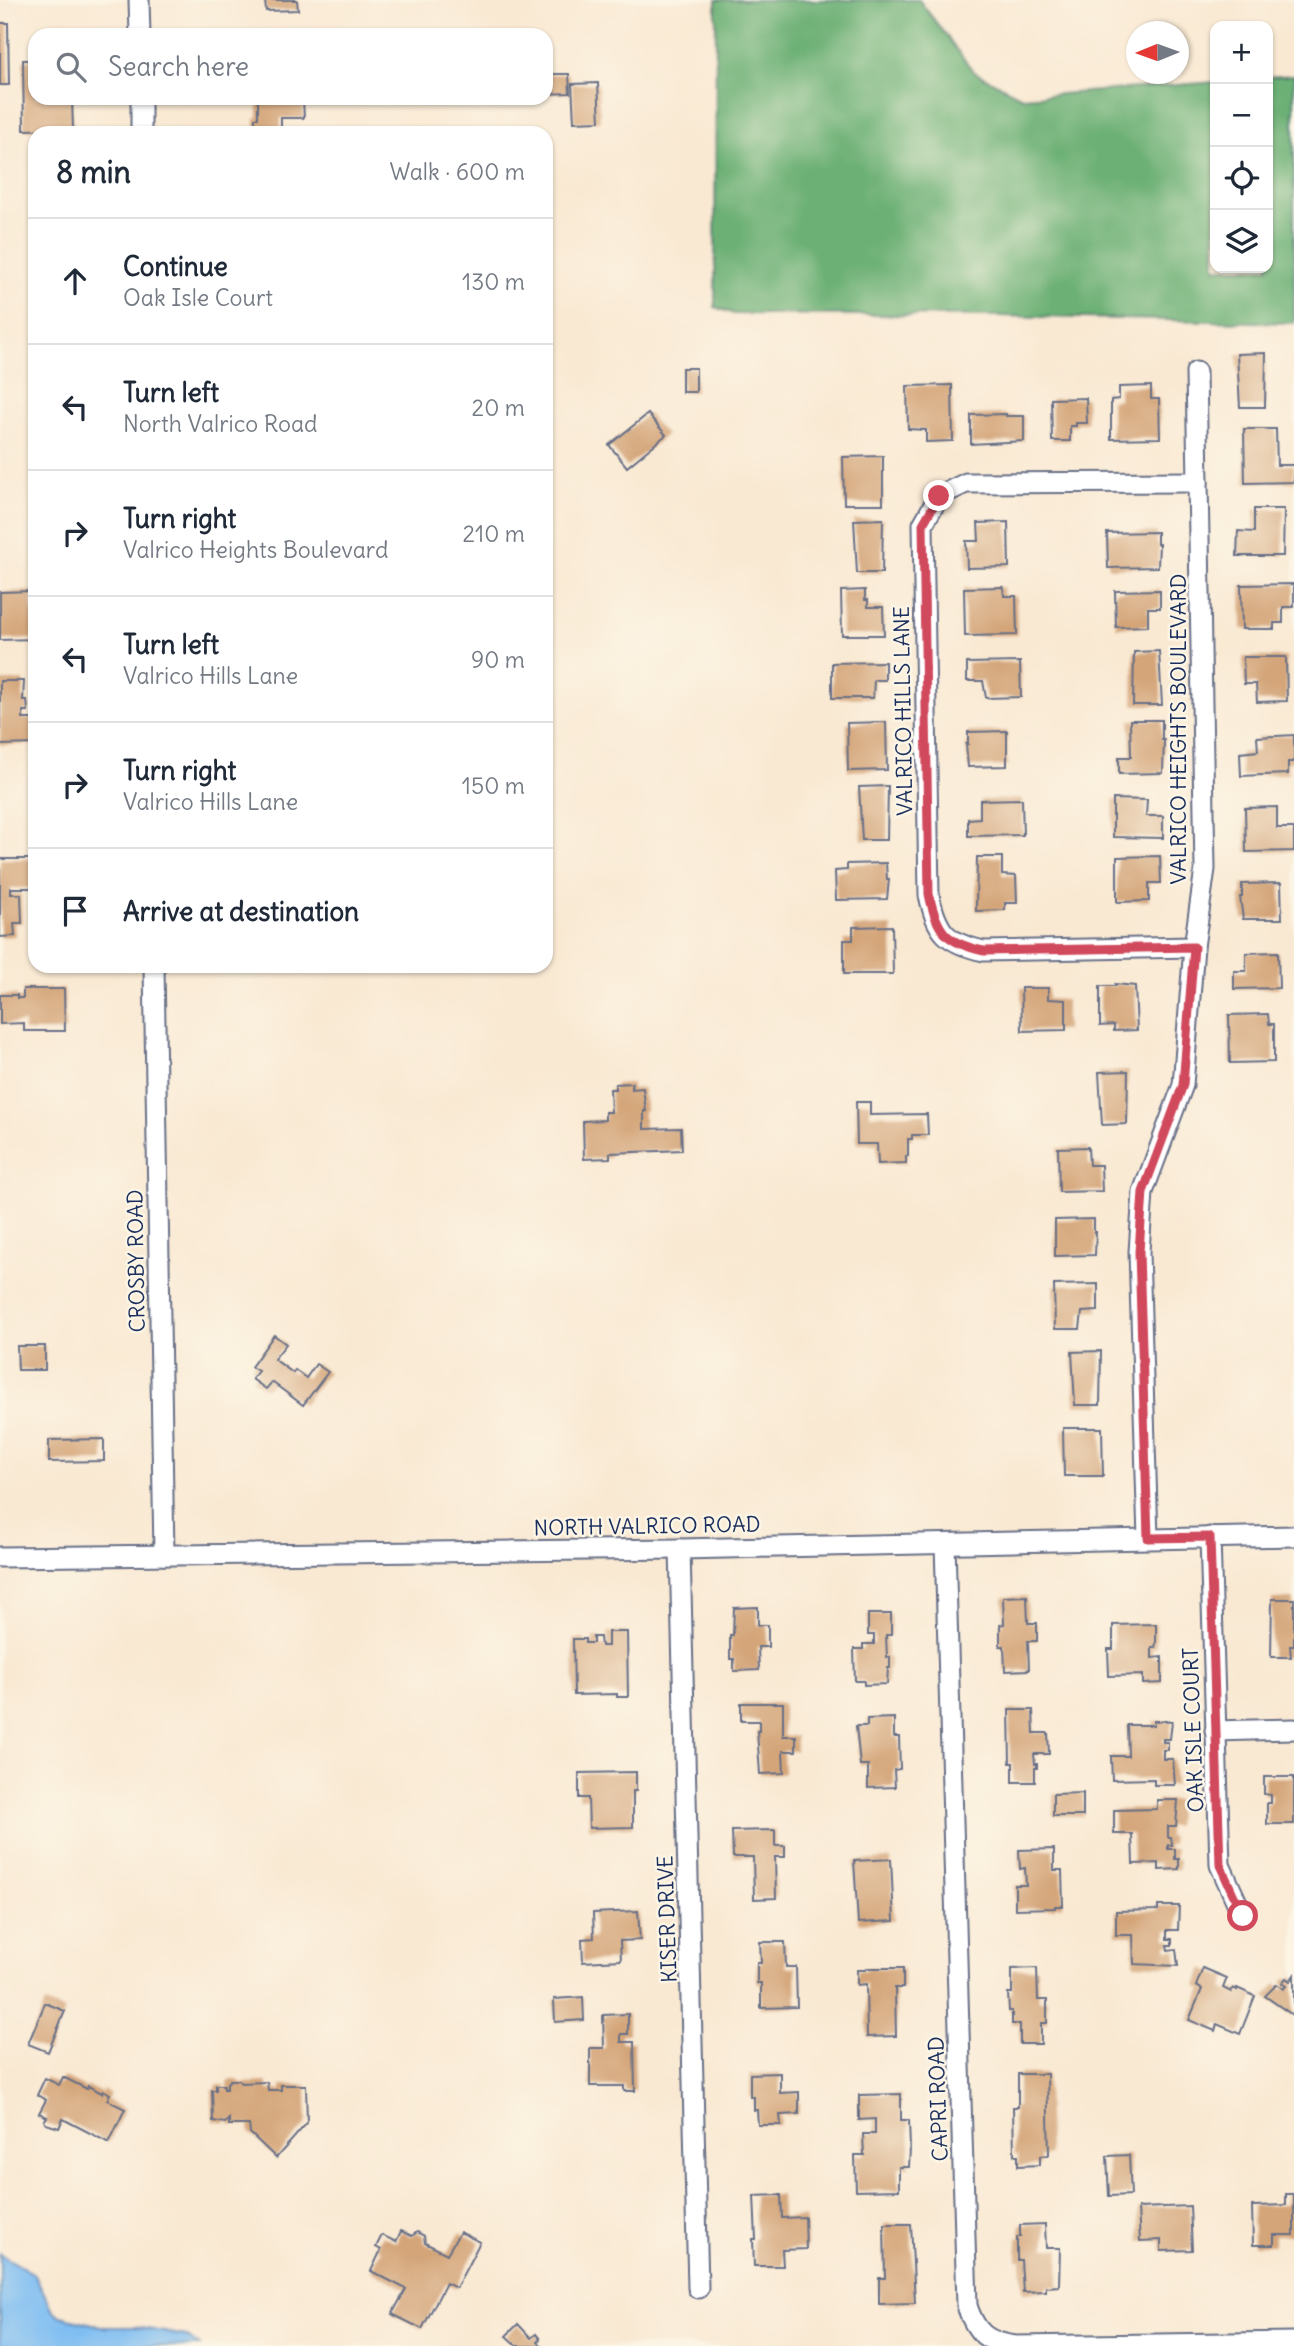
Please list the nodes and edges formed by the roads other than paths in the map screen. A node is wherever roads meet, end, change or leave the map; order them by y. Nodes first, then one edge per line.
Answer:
1 (139, 0) edge
2 (140, 28) edge
3 (141, 105) edge
4 (141, 126) edge
5 (1196, 372) dead end
6 (1198, 482) junction
7 (1194, 947) junction
8 (154, 973) edge
9 (1294, 1536) edge
10 (1210, 1537) junction
11 (1148, 1538) junction
12 (945, 1544) junction
13 (680, 1549) junction
14 (164, 1555) junction
15 (0, 1557) edge
16 (1294, 1729) edge
17 (1215, 1731) junction
18 (1243, 1916) dead end
19 (698, 2288) dead end
20 (1294, 2342) edge

1 - 2 street
3 - 4 street
5 - 6 street, VALRICO HEIGHTS BOULEVARD
6 - 7 street, VALRICO HEIGHTS BOULEVARD
6 - 7 street, VALRICO HILLS LANE
7 - 11 street, VALRICO HEIGHTS BOULEVARD
8 - 14 street, CROSBY ROAD
9 - 10 street, NORTH VALRICO ROAD
10 - 11 street, NORTH VALRICO ROAD
10 - 17 street, OAK ISLE COURT
11 - 12 street, NORTH VALRICO ROAD
12 - 13 street, NORTH VALRICO ROAD
12 - 20 street, CAPRI ROAD
13 - 14 street, NORTH VALRICO ROAD
13 - 19 street, KISER DRIVE
14 - 15 street, NORTH VALRICO ROAD
16 - 17 street
17 - 18 street, OAK ISLE COURT

